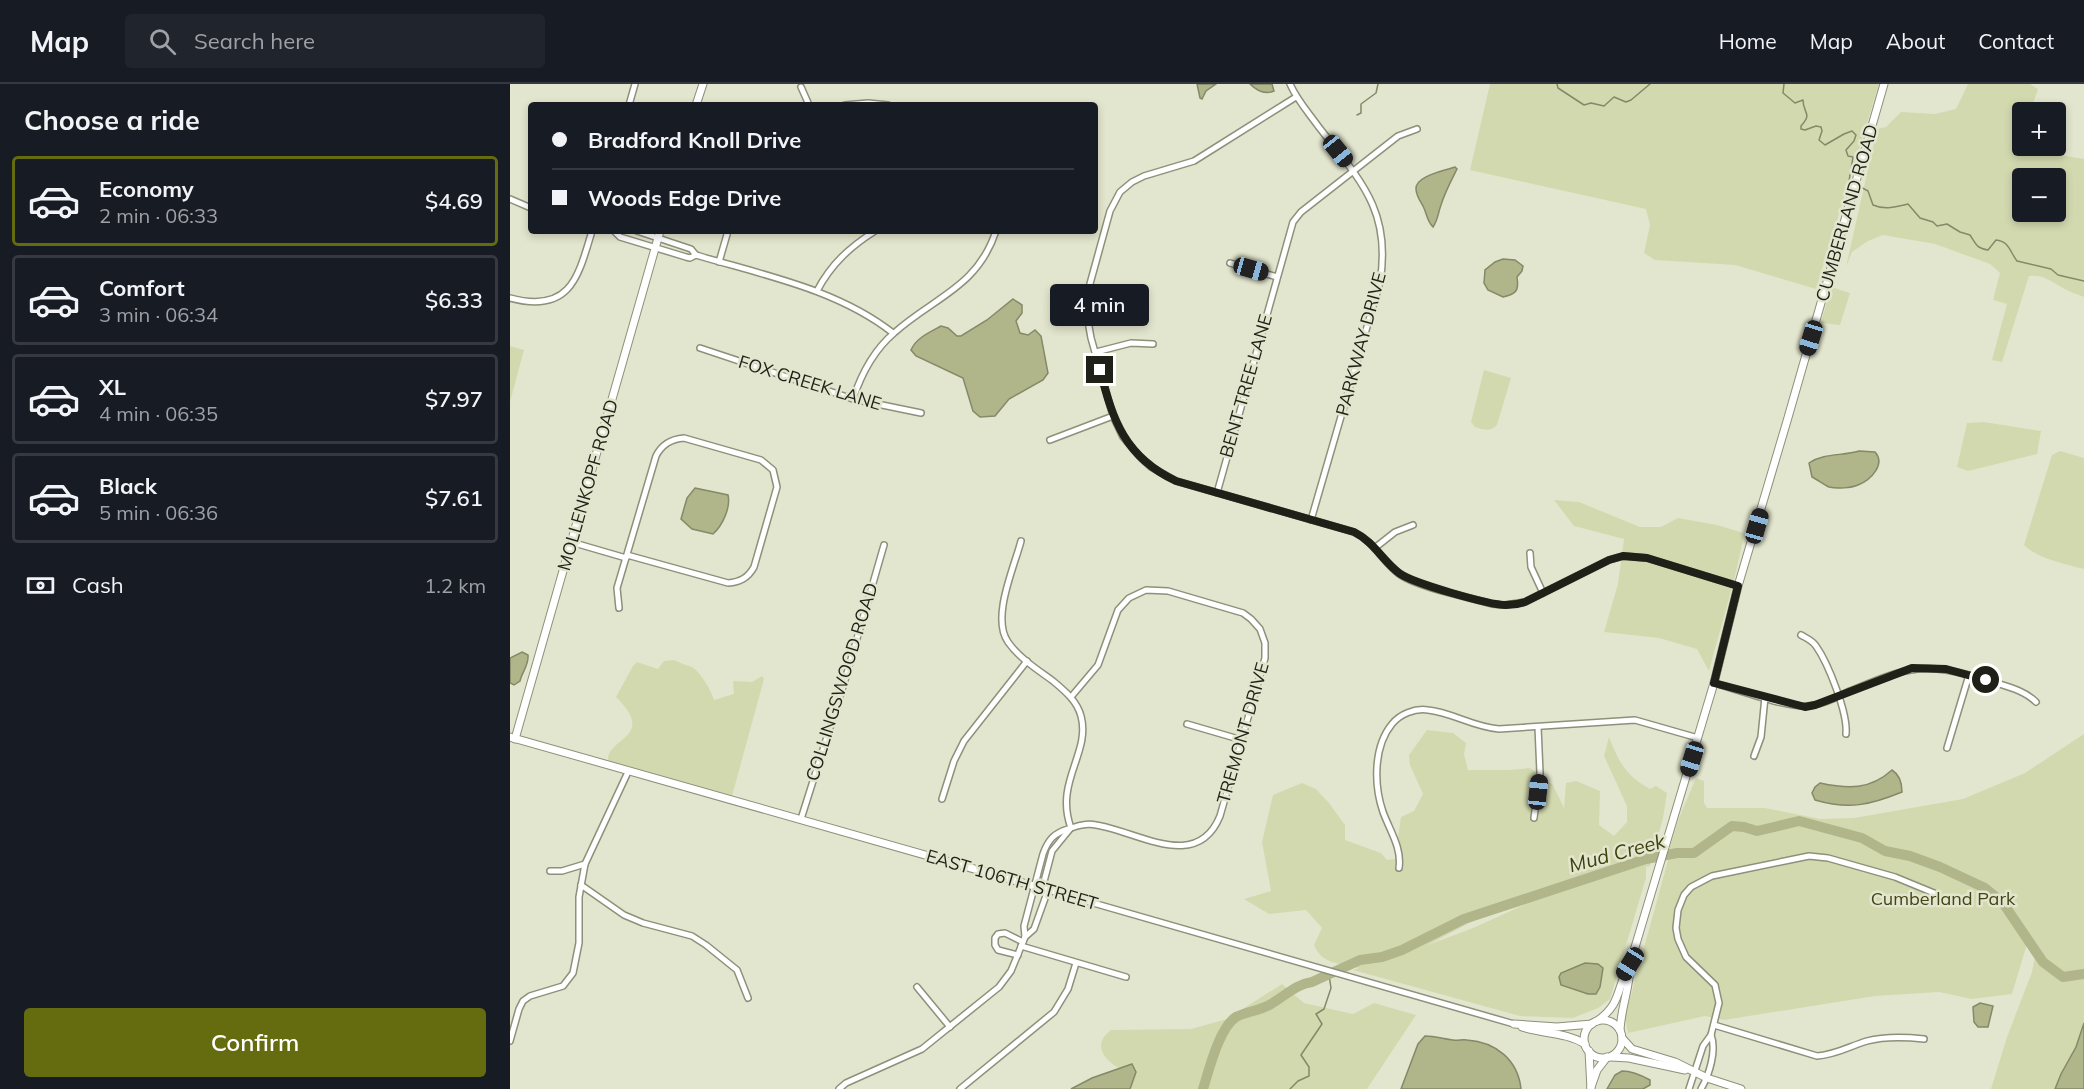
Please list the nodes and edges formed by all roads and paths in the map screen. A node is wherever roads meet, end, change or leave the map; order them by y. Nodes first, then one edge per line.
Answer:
1 (635, 84) edge
2 (703, 84) edge
3 (1290, 84) edge
4 (1884, 84) edge
5 (801, 87) dead end
6 (1296, 97) junction
7 (630, 102) edge
8 (697, 102) edge
9 (808, 102) edge
10 (1417, 129) dead end
11 (1353, 169) junction
12 (510, 199) edge
13 (528, 206) edge
14 (591, 234) edge
15 (618, 234) edge
16 (659, 234) edge
17 (727, 234) edge
18 (866, 234) edge
19 (995, 234) edge
20 (655, 248) junction
21 (696, 255) junction
22 (719, 262) junction
23 (1230, 263) dead end
24 (1277, 277) junction
25 (818, 291) junction
26 (510, 298) edge
27 (893, 333) junction
28 (1153, 344) dead end
29 (700, 348) dead end
30 (1096, 352) junction
31 (853, 399) junction
32 (921, 413) dead end
33 (1113, 416) junction
34 (1050, 440) dead end
35 (1216, 493) junction
36 (1311, 520) junction
37 (1413, 525) dead end
38 (1022, 541) dead end
39 (571, 542) junction
40 (884, 545) dead end
41 (1376, 547) junction
42 (1530, 553) dead end
43 (626, 557) junction
44 (1738, 586) junction
45 (1543, 593) junction
46 (619, 608) dead end
47 (1801, 635) dead end
48 (1027, 661) junction
49 (1969, 675) junction
50 (1714, 683) junction
51 (1838, 696) junction
52 (1071, 697) junction
53 (1765, 697) junction
54 (2037, 702) dead end
55 (1187, 724) dead end
56 (1538, 727) junction
57 (1846, 734) dead end
58 (513, 738) edge
59 (1698, 738) junction
60 (1242, 740) junction
61 (1947, 748) dead end
62 (1754, 756) dead end
63 (628, 772) junction
64 (942, 799) dead end
65 (1534, 818) dead end
66 (801, 819) junction
67 (1071, 828) junction
68 (585, 864) junction
69 (1400, 868) dead end
70 (550, 871) dead end
71 (580, 885) junction
72 (1033, 886) junction
73 (1045, 890) junction
74 (1934, 893) dead end
75 (1023, 942) junction
76 (1018, 955) junction
77 (1076, 963) junction
78 (1630, 964) junction
79 (1126, 977) dead end
80 (917, 987) dead end
81 (748, 998) dead end
82 (1594, 1023) junction
83 (1514, 1024) junction
84 (1714, 1025) junction
85 (950, 1027) junction
86 (1620, 1030) junction
87 (1711, 1035) junction
88 (1622, 1038) junction
89 (1924, 1040) dead end
90 (510, 1041) edge
91 (1587, 1047) junction
92 (1608, 1057) junction
93 (1694, 1072) junction
94 (1707, 1078) junction
95 (839, 1089) edge
96 (960, 1089) edge
97 (1591, 1089) edge
98 (1689, 1089) edge
99 (1701, 1089) edge
100 (1741, 1089) edge

1 - 7 street
2 - 8 main road
3 - 6 street, PARKWAY DRIVE
4 - 44 main road, CUMBERLAND ROAD
5 - 9 street
6 - 11 street, PARKWAY DRIVE
6 - 30 street
10 - 11 street, BENT TREE LANE
11 - 24 street, BENT TREE LANE
11 - 36 street, PARKWAY DRIVE
12 - 13 street
14 - 26 street
15 - 20 street
16 - 20 main road, MOLLENKOPF ROAD
16 - 21 street
17 - 22 street
18 - 25 street
19 - 27 street
20 - 21 street
20 - 39 main road, MOLLENKOPF ROAD
21 - 22 street
22 - 25 street
23 - 24 street
24 - 35 street, BENT TREE LANE
25 - 27 street
27 - 31 street
28 - 30 street
29 - 31 street, FOX CREEK LANE
30 - 33 street
31 - 32 street, FOX CREEK LANE
33 - 34 street
33 - 35 street
35 - 36 street
36 - 41 street
37 - 41 street
38 - 48 street
39 - 43 street
39 - 58 main road, MOLLENKOPF ROAD
40 - 66 street, COLLINGSWOOD ROAD
41 - 45 street
42 - 45 street
43 - 43 street
43 - 46 street
44 - 45 street
44 - 50 main road, CUMBERLAND ROAD
47 - 51 street
48 - 52 street
48 - 64 street
49 - 51 street
49 - 54 street
49 - 61 street
50 - 53 street
50 - 59 main road, CUMBERLAND ROAD
51 - 53 street
51 - 57 street
52 - 60 street, TREMONT DRIVE
52 - 67 street
53 - 62 street
55 - 60 street
56 - 59 street
56 - 65 street
56 - 69 street
58 - 63 main road, EAST 106TH STREET
59 - 78 main road, CUMBERLAND ROAD
60 - 67 street, TREMONT DRIVE
63 - 66 main road, EAST 106TH STREET
63 - 68 street
66 - 72 main road, EAST 106TH STREET
67 - 72 street
67 - 73 street
68 - 70 street
68 - 71 street
71 - 81 street
71 - 90 street
72 - 73 main road, EAST 106TH STREET
72 - 75 street
73 - 75 street
73 - 83 street, EAST 106TH STREET
74 - 84 street
75 - 76 street
75 - 76 street
75 - 77 street
76 - 85 street
77 - 79 street
77 - 96 street
78 - 82 main road, CUMBERLAND ROAD
78 - 86 main road, CUMBERLAND ROAD
80 - 85 street
82 - 83 main road, EAST 106TH STREET
82 - 86 main road
82 - 91 main road
83 - 91 main road, EAST 106TH STREET
84 - 87 street
84 - 89 street
85 - 95 street
86 - 88 main road
87 - 93 street
87 - 94 street
88 - 92 main road
88 - 93 main road
91 - 92 main road
91 - 97 main road
92 - 93 main road
92 - 97 main road
93 - 94 main road
93 - 98 street
94 - 99 street
94 - 100 main road

